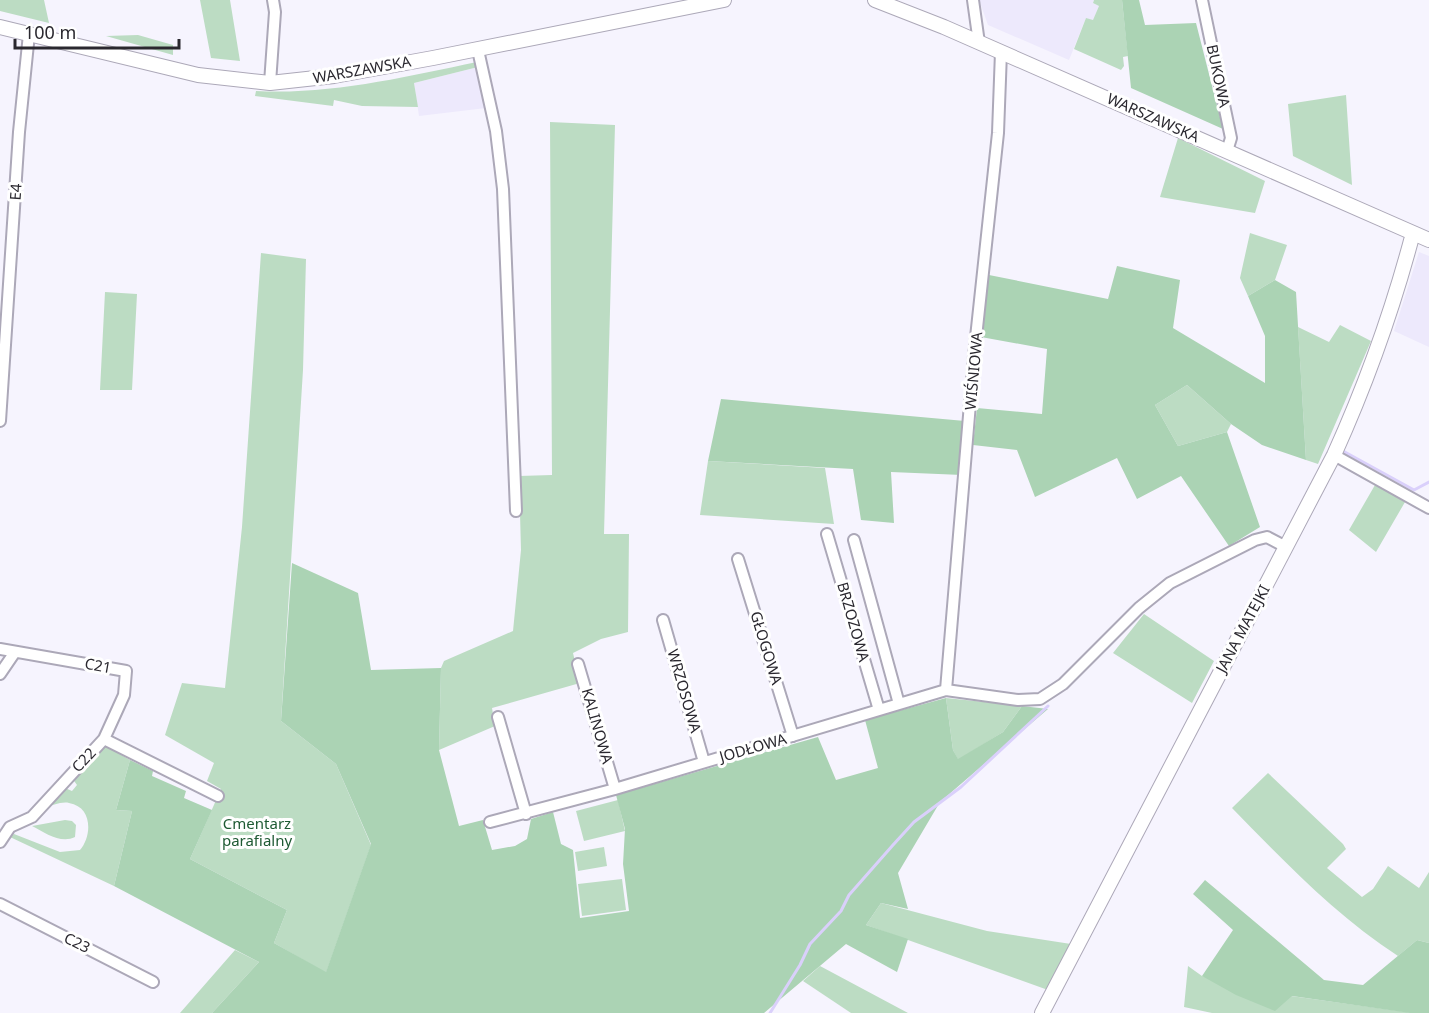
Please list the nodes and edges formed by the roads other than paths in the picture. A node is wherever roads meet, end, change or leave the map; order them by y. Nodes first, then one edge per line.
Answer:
1 (273, 0) edge
2 (724, 0) edge
3 (875, 0) edge
4 (973, 0) edge
5 (1202, 0) edge
6 (0, 27) edge
7 (29, 34) junction
8 (979, 43) junction
9 (478, 50) junction
10 (1001, 52) junction
11 (270, 83) junction
12 (1227, 151) junction
13 (1413, 233) junction
14 (1429, 240) edge
15 (0, 421) edge
16 (1334, 455) junction
17 (1429, 508) edge
18 (516, 512) dead end
19 (827, 534) dead end
20 (854, 540) dead end
21 (1286, 547) junction
22 (738, 559) dead end
23 (663, 620) dead end
24 (0, 649) edge
25 (15, 652) junction
26 (578, 664) dead end
27 (0, 674) edge
28 (946, 690) junction
29 (899, 704) junction
30 (879, 710) junction
31 (498, 717) dead end
32 (793, 736) junction
33 (104, 739) junction
34 (704, 762) junction
35 (615, 789) junction
36 (218, 796) dead end
37 (526, 814) junction
38 (490, 822) dead end
39 (5, 826) edge
40 (0, 842) edge
41 (0, 904) edge
42 (153, 982) dead end
43 (1042, 1013) edge

1 - 11 street
2 - 9 main road, WARSZAWSKA
3 - 8 main road, WARSZAWSKA
4 - 8 street
5 - 12 street, BUKOWA
6 - 7 main road, WARSZAWSKA
7 - 11 main road, WARSZAWSKA
7 - 15 street, E4
8 - 10 main road, WARSZAWSKA
9 - 11 main road, WARSZAWSKA
9 - 18 street
10 - 12 main road, WARSZAWSKA
10 - 28 street, WIŚNIOWA
12 - 13 main road, WARSZAWSKA
13 - 14 main road, WARSZAWSKA
13 - 16 main road, JANA MATEJKI
16 - 17 street
16 - 21 main road, JANA MATEJKI
19 - 30 street, BRZOZOWA
20 - 29 street, BRZOZOWA
21 - 28 street, JODŁOWA
21 - 43 main road, JANA MATEJKI
22 - 32 street, GŁOGOWA
23 - 34 street, WRZOSOWA
24 - 25 street, C21
25 - 27 street
25 - 33 street, C21
26 - 35 street, KALINOWA
28 - 29 street, JODŁOWA
29 - 30 street, JODŁOWA
30 - 32 street, JODŁOWA
31 - 37 street
32 - 34 street, JODŁOWA
33 - 36 street, C22
33 - 39 street, C22
34 - 35 street, JODŁOWA
35 - 37 street, JODŁOWA
37 - 38 street, JODŁOWA
39 - 40 street, C22
41 - 42 street, C23

